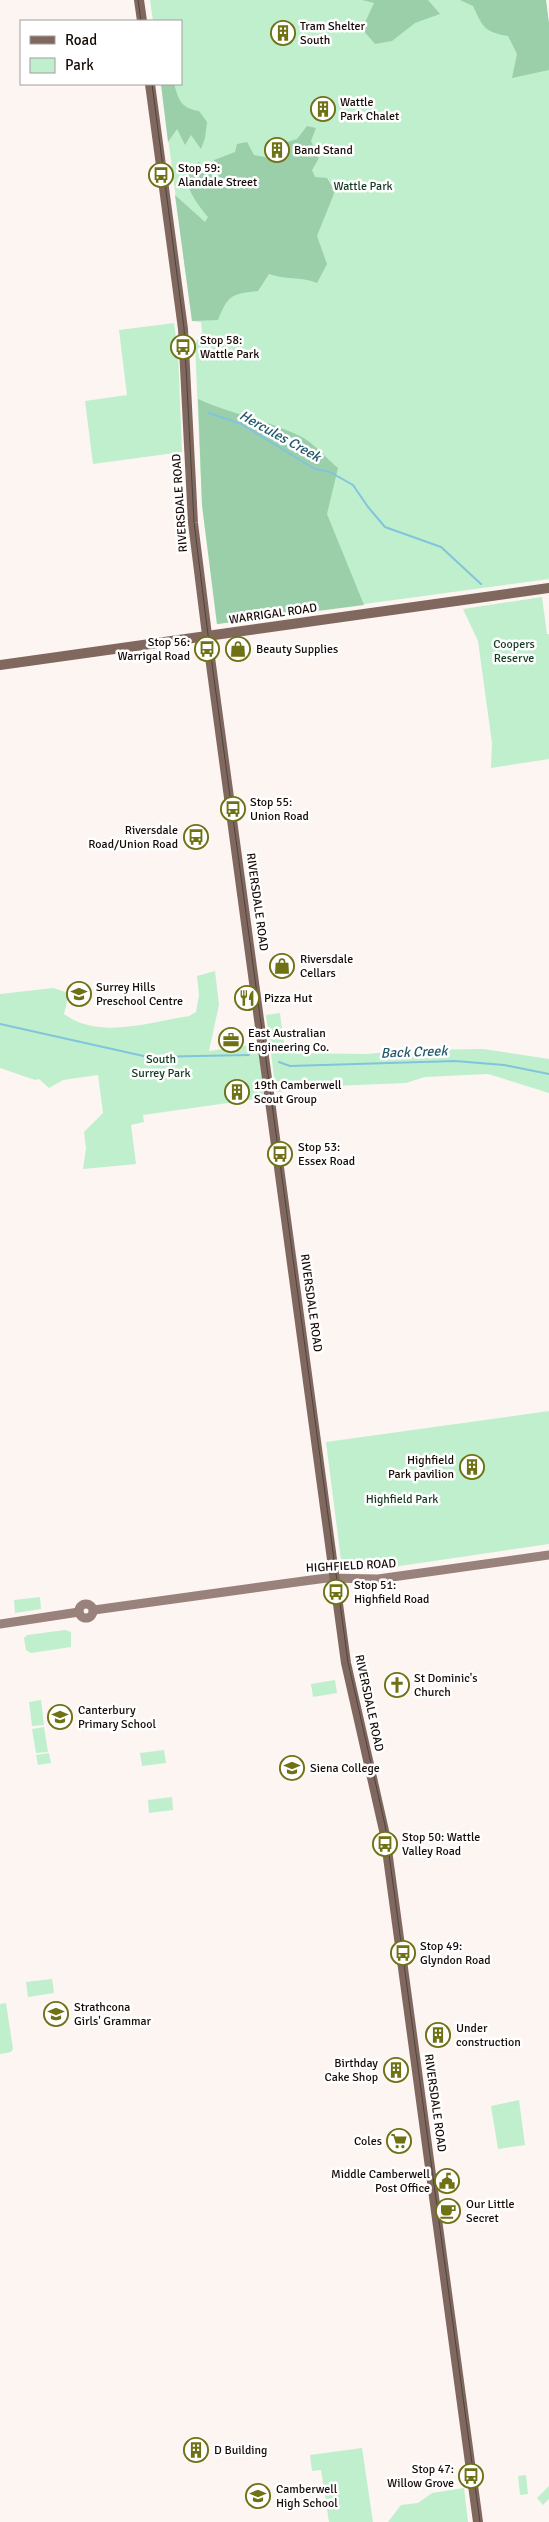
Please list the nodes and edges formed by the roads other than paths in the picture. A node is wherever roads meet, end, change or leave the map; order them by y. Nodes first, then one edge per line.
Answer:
1 (139, 0) edge
2 (142, 20) edge
3 (150, 85) edge
4 (549, 588) edge
5 (207, 635) junction
6 (0, 665) edge
7 (549, 1555) edge
8 (335, 1579) junction
9 (0, 1624) edge
10 (478, 2522) edge

1 - 2 main road
3 - 5 main road, RIVERSDALE ROAD
4 - 5 main road, WARRIGAL ROAD
5 - 6 main road, WARRIGAL ROAD
5 - 8 main road, RIVERSDALE ROAD
7 - 8 main road, HIGHFIELD ROAD
8 - 9 main road, HIGHFIELD ROAD
8 - 10 main road, RIVERSDALE ROAD

